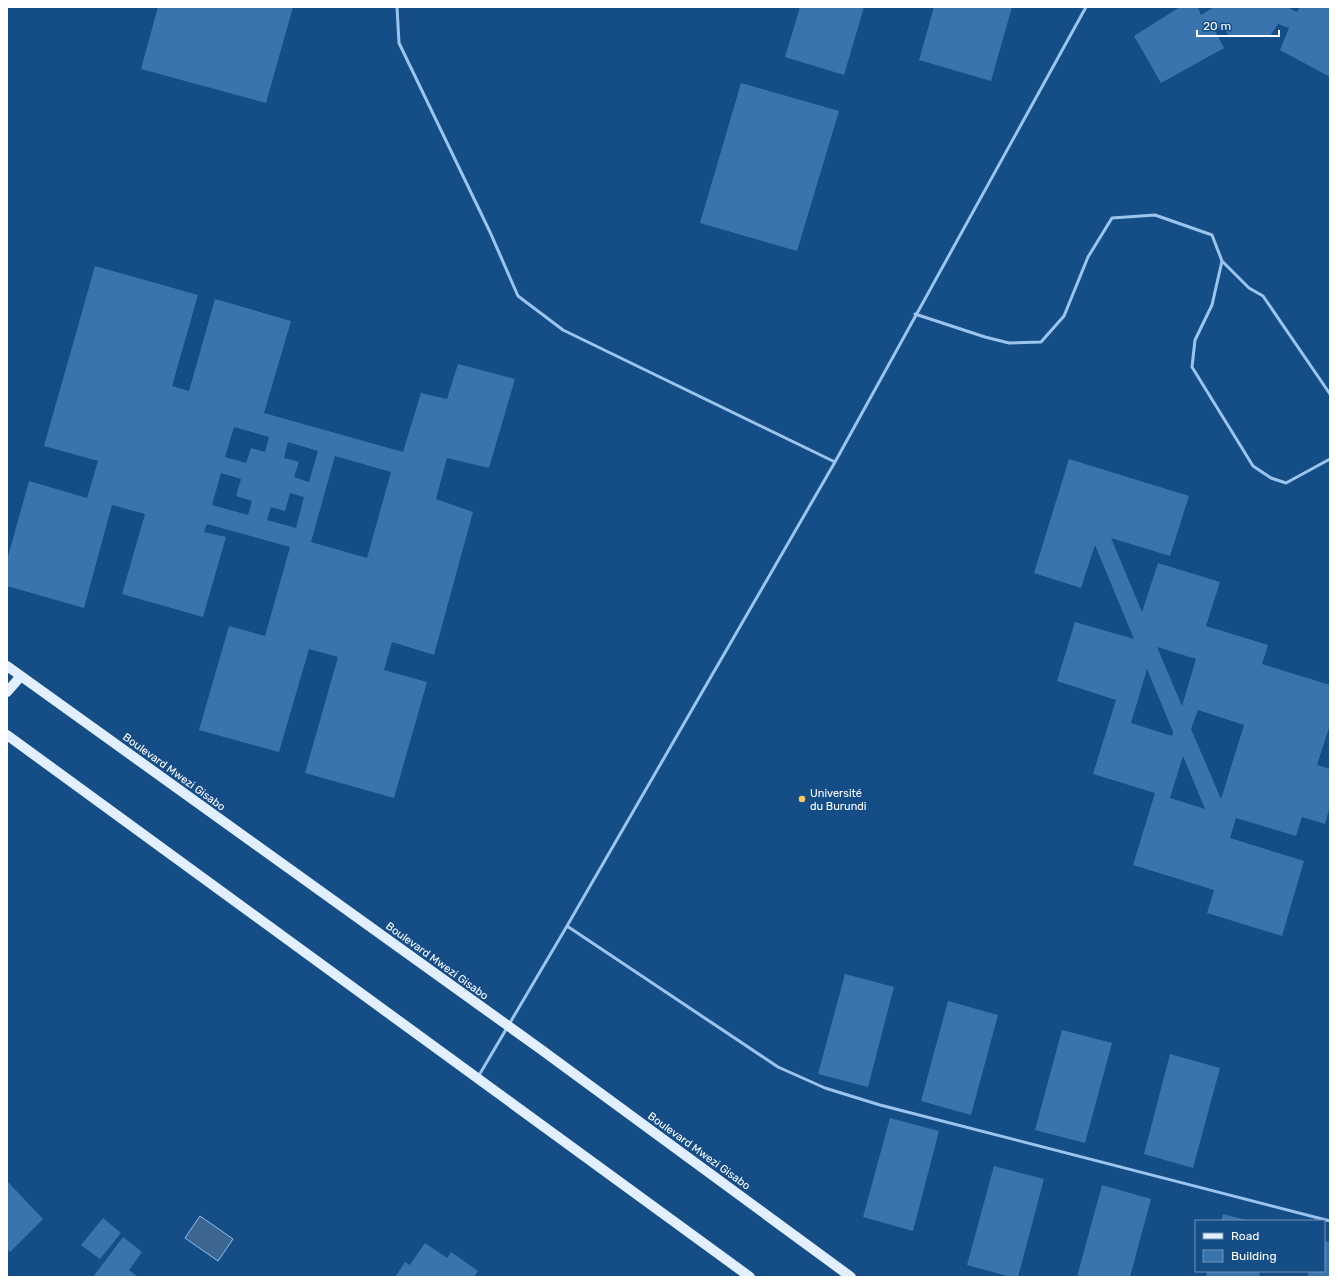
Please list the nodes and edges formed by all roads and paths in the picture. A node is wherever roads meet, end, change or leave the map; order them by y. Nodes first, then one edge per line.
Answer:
1 (397, 7) edge
2 (1086, 7) edge
3 (1222, 261) junction
4 (915, 314) junction
5 (1330, 394) edge
6 (1330, 460) edge
7 (834, 462) junction
8 (7, 666) edge
9 (21, 676) junction
10 (7, 692) edge
11 (7, 735) edge
12 (567, 926) junction
13 (508, 1026) junction
14 (477, 1078) junction
15 (1330, 1221) edge
16 (750, 1277) edge
17 (851, 1277) edge

1 - 7 lane
2 - 4 lane
3 - 4 lane
3 - 5 lane
3 - 6 lane
4 - 7 lane
7 - 12 lane
8 - 9 main road, Boulevard Mwezi Gisabo
9 - 10 main road
9 - 13 main road, Boulevard Mwezi Gisabo
11 - 14 main road
12 - 13 lane
12 - 15 lane
13 - 14 lane
13 - 17 main road, Boulevard Mwezi Gisabo
14 - 16 main road

